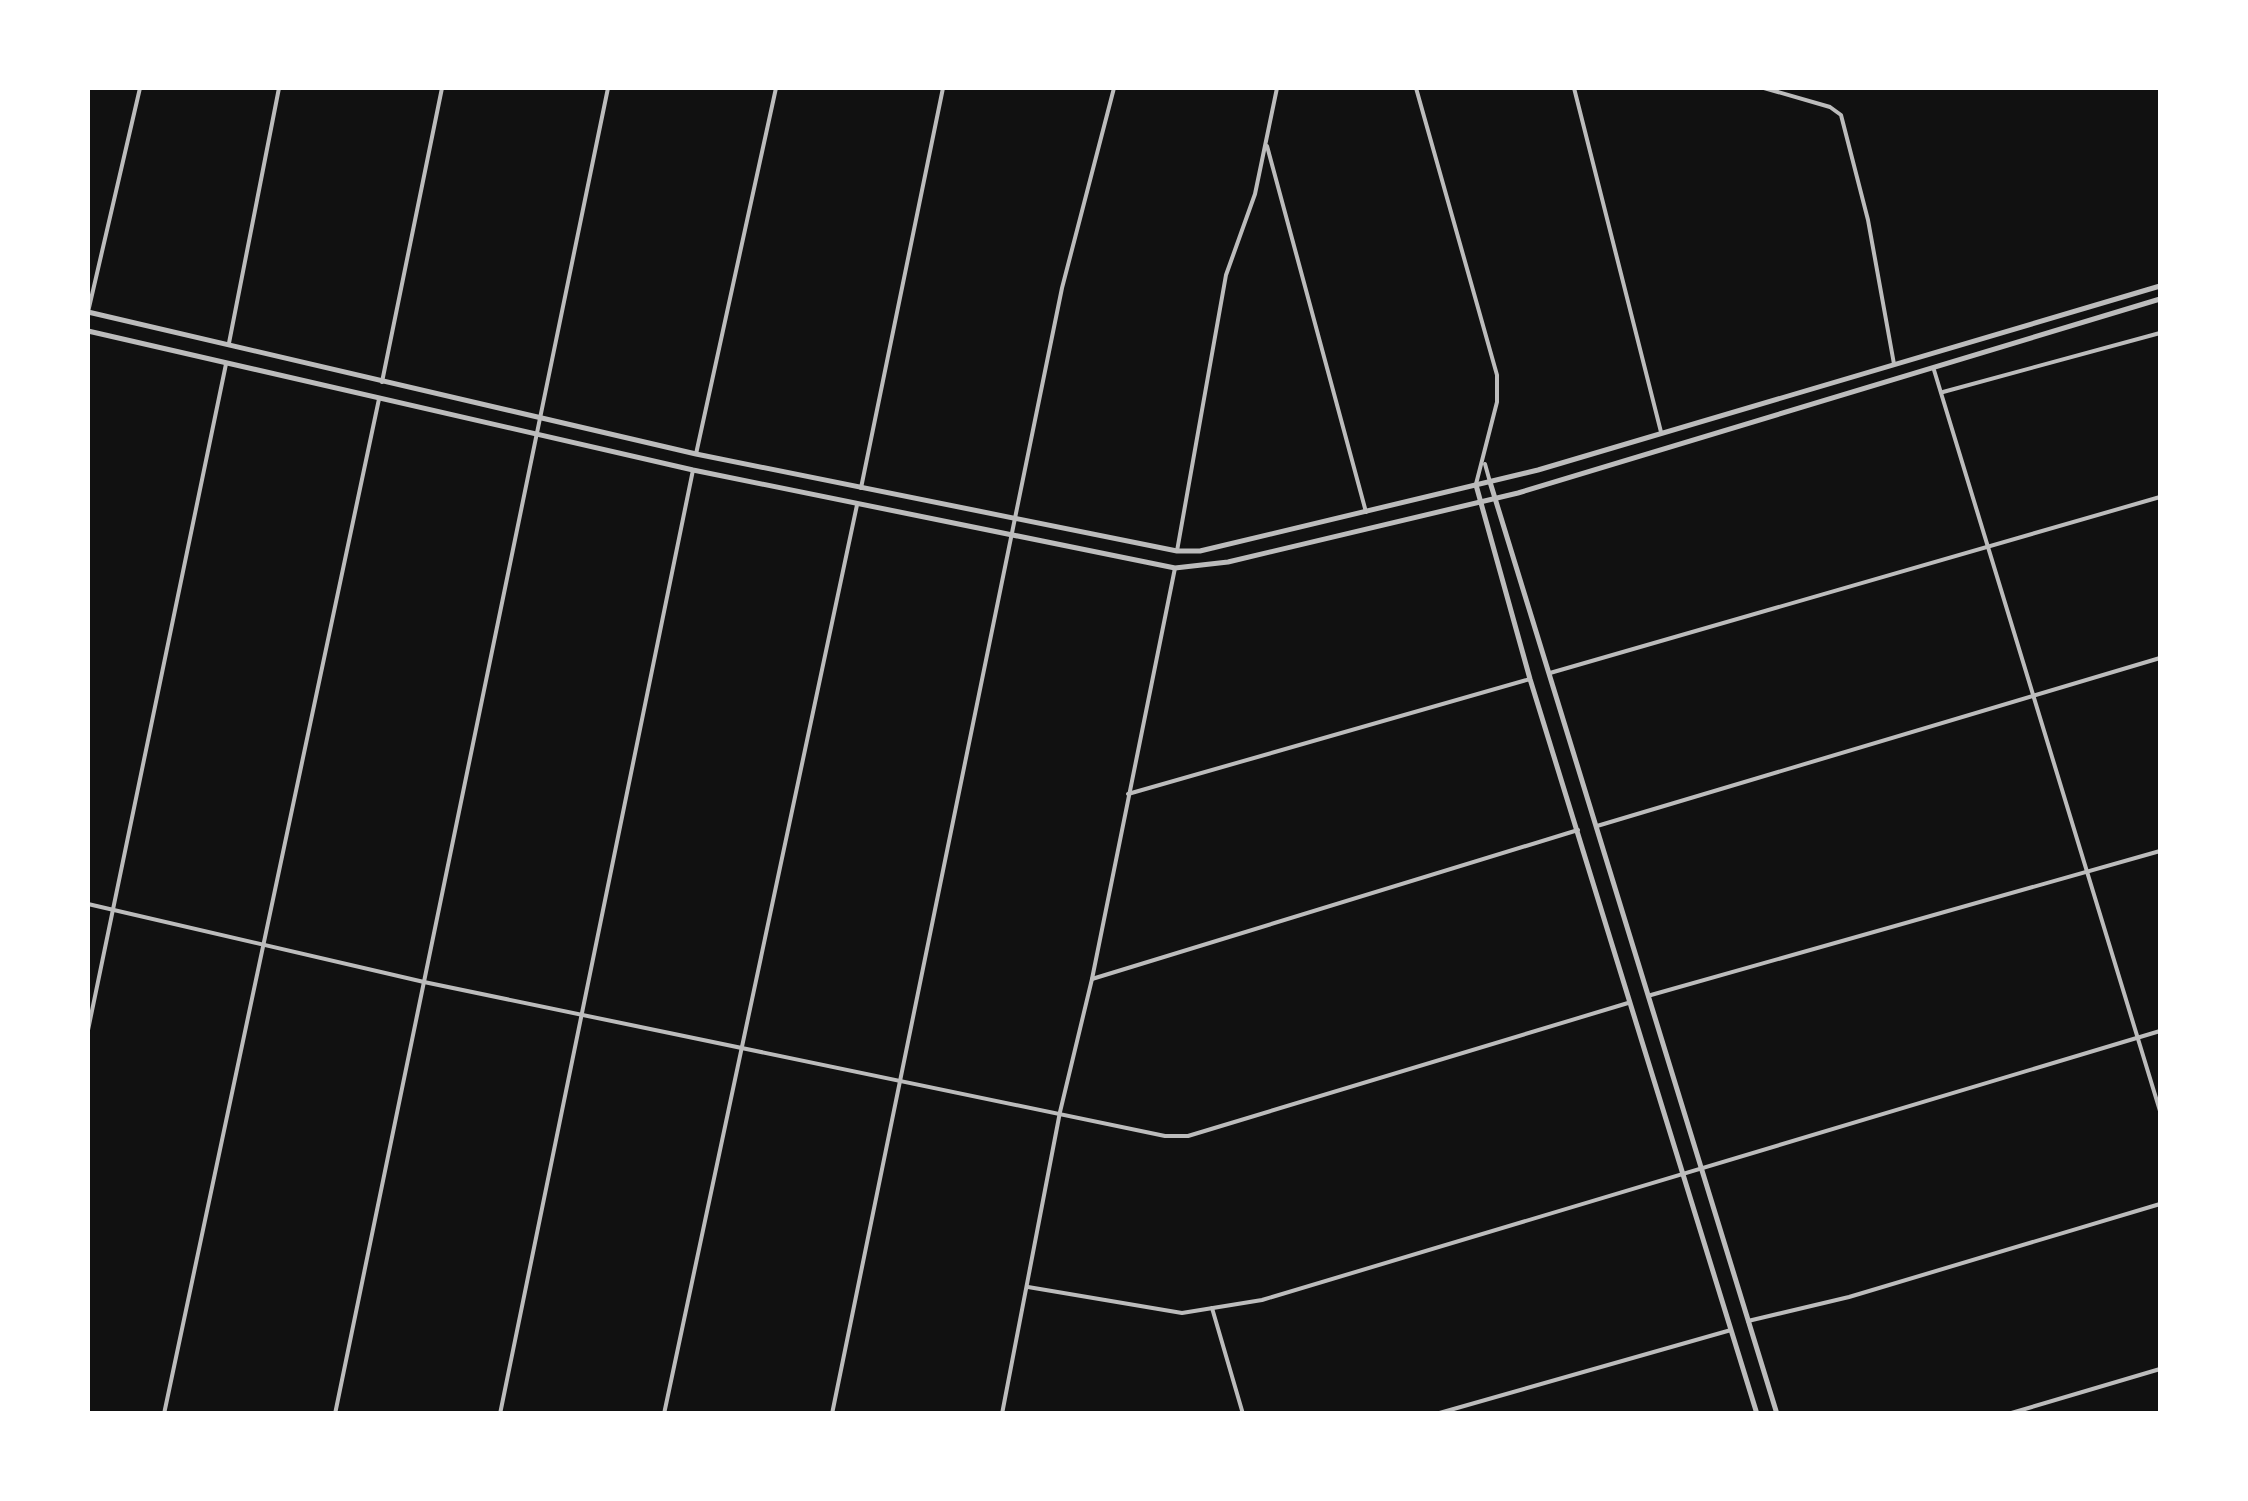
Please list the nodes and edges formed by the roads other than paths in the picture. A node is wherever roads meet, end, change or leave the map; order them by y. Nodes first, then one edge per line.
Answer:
1 (140, 88) edge
2 (279, 88) edge
3 (442, 88) edge
4 (608, 88) edge
5 (776, 88) edge
6 (943, 88) edge
7 (1114, 88) edge
8 (1278, 88) edge
9 (1416, 88) edge
10 (1574, 88) edge
11 (1764, 88) edge
12 (1266, 141) junction
13 (2160, 286) edge
14 (2160, 299) edge
15 (88, 312) edge
16 (88, 331) edge
17 (2160, 333) edge
18 (228, 347) junction
19 (226, 363) junction
20 (1894, 364) junction
21 (1934, 370) junction
22 (382, 382) junction
23 (1941, 393) junction
24 (379, 399) junction
25 (542, 419) junction
26 (539, 433) junction
27 (1661, 433) junction
28 (696, 454) junction
29 (1485, 464) junction
30 (692, 470) junction
31 (1490, 482) junction
32 (1476, 486) junction
33 (861, 488) junction
34 (2160, 496) edge
35 (1494, 498) junction
36 (1480, 502) junction
37 (857, 504) junction
38 (1366, 512) junction
39 (1015, 520) junction
40 (1012, 537) junction
41 (1986, 548) junction
42 (1177, 551) junction
43 (1174, 568) junction
44 (2160, 658) edge
45 (1550, 674) junction
46 (1530, 678) junction
47 (2035, 696) junction
48 (1128, 794) junction
49 (1597, 826) junction
50 (1578, 830) junction
51 (2160, 851) edge
52 (2089, 873) junction
53 (88, 904) edge
54 (113, 910) junction
55 (264, 944) junction
56 (1092, 979) junction
57 (424, 982) junction
58 (1651, 995) junction
59 (1630, 1002) junction
60 (582, 1014) junction
61 (88, 1030) edge
62 (2160, 1031) edge
63 (2139, 1038) junction
64 (742, 1048) junction
65 (899, 1080) junction
66 (2160, 1111) edge
67 (1060, 1112) junction
68 (1701, 1169) junction
69 (1683, 1174) junction
70 (2160, 1204) edge
71 (1028, 1286) junction
72 (1212, 1308) junction
73 (1748, 1322) junction
74 (1731, 1330) junction
75 (2160, 1369) edge
76 (164, 1414) edge
77 (334, 1414) edge
78 (500, 1414) edge
79 (664, 1414) edge
80 (832, 1414) edge
81 (1002, 1414) edge
82 (1242, 1414) edge
83 (1436, 1414) edge
84 (1757, 1414) edge
85 (1777, 1414) edge
86 (2008, 1414) edge

1 - 15 street
2 - 18 street
3 - 22 street
4 - 25 street
5 - 28 street
6 - 33 street
7 - 39 street
8 - 12 street
9 - 29 street
10 - 27 street
11 - 20 street
12 - 38 street
12 - 42 street
13 - 20 street
14 - 21 street
15 - 18 street
16 - 19 street
17 - 23 street
18 - 22 street
19 - 24 street
19 - 54 street
20 - 27 street
21 - 23 street
21 - 35 street
22 - 25 street
23 - 41 street
24 - 26 street
24 - 55 street
25 - 26 street
25 - 28 street
26 - 30 street
26 - 57 street
27 - 31 street
28 - 33 street
29 - 31 street
29 - 32 street
30 - 37 street
30 - 60 street
31 - 32 street
31 - 35 street
32 - 36 street
32 - 38 street
33 - 39 street
34 - 41 street
35 - 36 street
35 - 45 street
36 - 43 street
36 - 46 street
37 - 40 street
37 - 64 street
38 - 42 street
39 - 40 street
39 - 42 street
40 - 43 street
40 - 65 street
41 - 45 street
41 - 47 street
43 - 48 street
44 - 47 street
45 - 49 street
46 - 48 street
46 - 50 street
47 - 49 street
47 - 52 street
48 - 56 street
49 - 58 street
50 - 56 street
50 - 59 street
51 - 52 street
52 - 58 street
52 - 63 street
53 - 54 street
54 - 55 street
54 - 61 street
55 - 57 street
55 - 76 street
56 - 67 street
57 - 60 street
57 - 77 street
58 - 68 street
59 - 67 street
59 - 69 street
60 - 64 street
60 - 78 street
62 - 63 street
63 - 66 street
63 - 68 street
64 - 65 street
64 - 79 street
65 - 67 street
65 - 80 street
67 - 71 street
68 - 69 street
68 - 73 street
69 - 72 street
69 - 74 street
70 - 73 street
71 - 72 street
71 - 81 street
72 - 82 street
73 - 85 street
74 - 83 street
74 - 84 street
75 - 86 street

